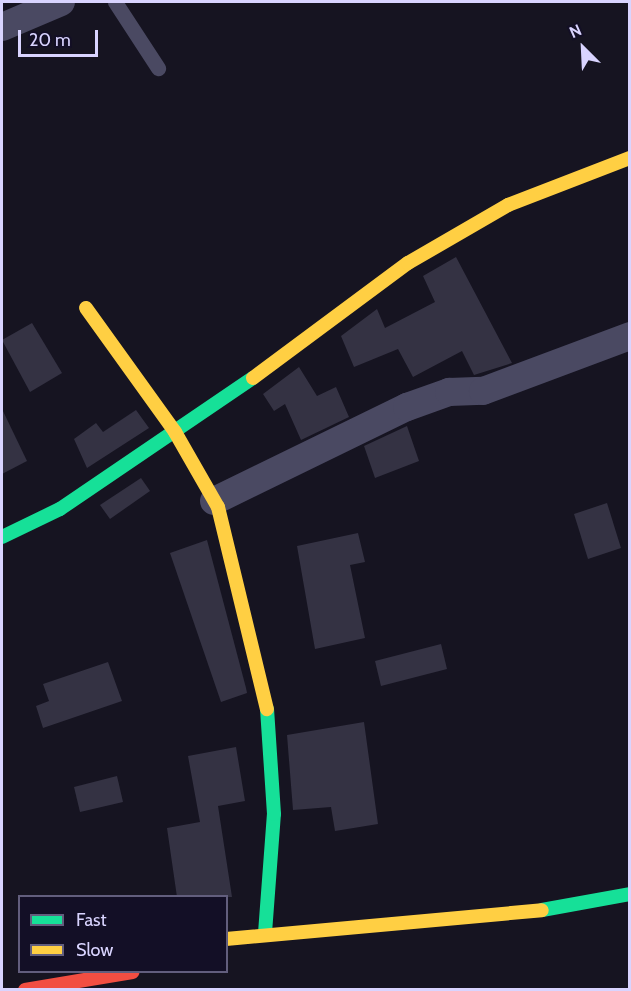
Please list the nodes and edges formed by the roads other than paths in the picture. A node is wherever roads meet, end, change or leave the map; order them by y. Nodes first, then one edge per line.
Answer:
1 (61, 2) edge
2 (115, 2) edge
3 (2, 27) edge
4 (158, 68) dead end
5 (630, 158) edge
6 (86, 308) dead end
7 (630, 336) edge
8 (175, 432) junction
9 (214, 501) junction
10 (2, 537) edge
11 (630, 894) edge
12 (265, 933) junction
13 (228, 939) edge
14 (127, 973) edge
15 (25, 990) edge

1 - 3 street
2 - 4 lane
5 - 8 street
6 - 8 street
7 - 9 street
8 - 9 street
8 - 10 street
9 - 12 street
11 - 12 street
12 - 13 street
14 - 15 street

